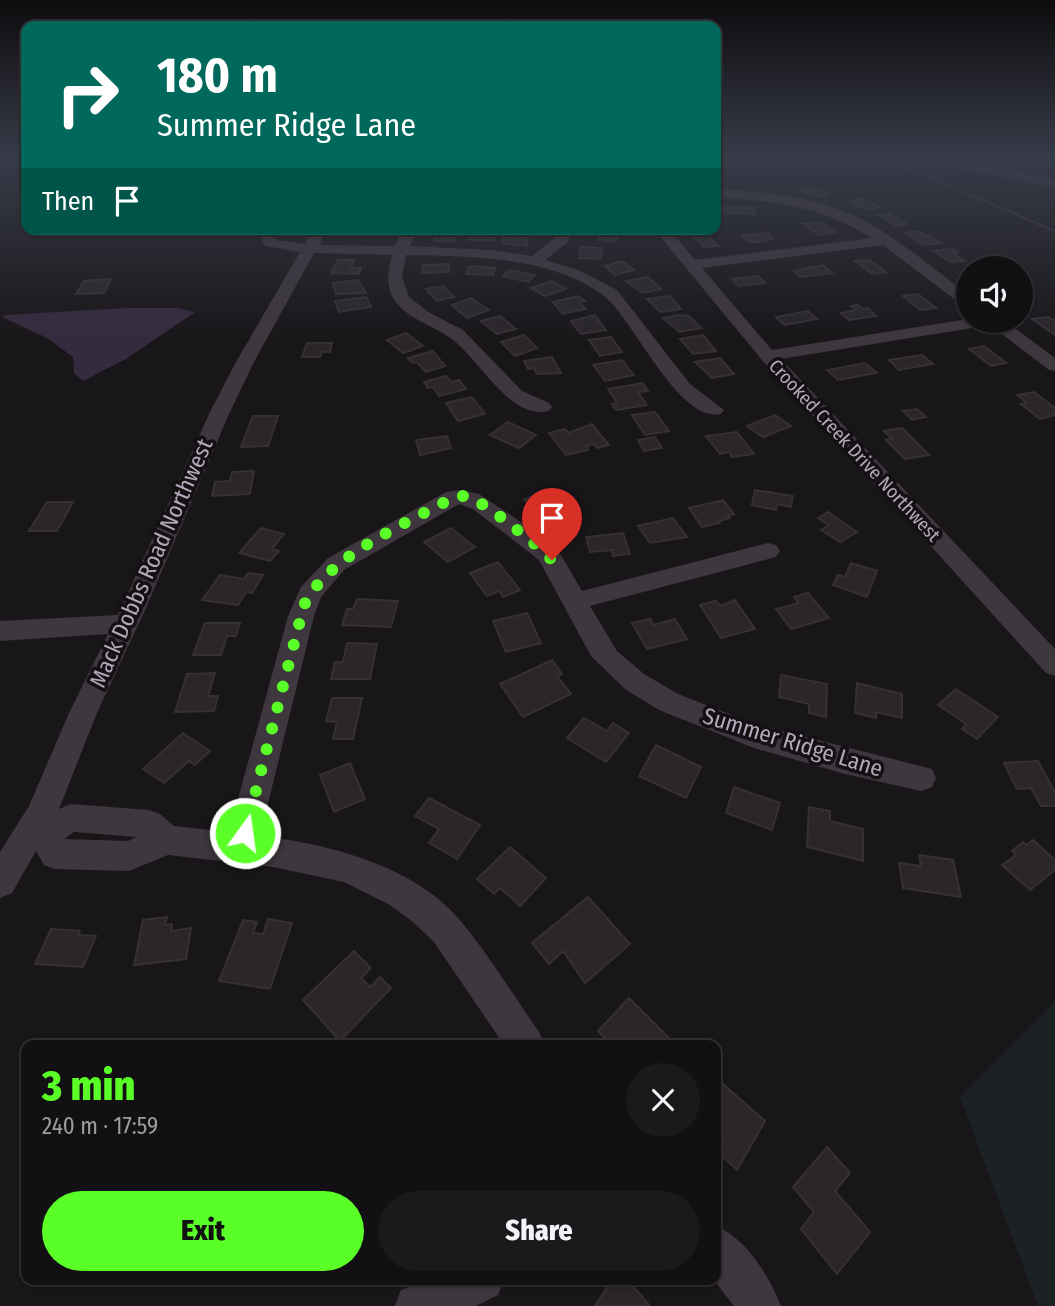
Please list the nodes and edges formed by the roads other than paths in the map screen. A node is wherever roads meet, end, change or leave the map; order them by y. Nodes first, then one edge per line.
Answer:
1 (848, 219) edge
2 (267, 235) edge
3 (407, 235) edge
4 (564, 235) edge
5 (666, 235) edge
6 (316, 238) edge
7 (883, 241) junction
8 (400, 251) junction
9 (535, 261) junction
10 (694, 265) junction
11 (956, 293) edge
12 (956, 326) edge
13 (1010, 333) edge
14 (768, 356) junction
15 (1055, 366) edge
16 (542, 407) dead end
17 (714, 410) dead end
18 (768, 551) dead end
19 (577, 601) junction
20 (126, 624) junction
21 (0, 631) edge
22 (1055, 666) edge
23 (921, 778) dead end
24 (37, 831) junction
25 (241, 848) junction
26 (0, 882) edge
27 (523, 1040) edge
28 (721, 1255) edge
29 (470, 1285) edge
30 (416, 1306) edge
31 (759, 1306) edge

1 - 7 street
2 - 6 street
3 - 8 street
4 - 9 street
5 - 10 street, Crooked Creek Drive Northwest
6 - 8 street
6 - 20 street, Mack Dobbs Road Northwest
7 - 10 street
7 - 11 street
8 - 9 street
8 - 16 street
9 - 17 street
10 - 14 street, Crooked Creek Drive Northwest
12 - 14 street
13 - 15 street
14 - 22 street, Crooked Creek Drive Northwest
18 - 19 street
19 - 23 street, Summer Ridge Lane
19 - 25 street, Summer Ridge Lane
20 - 21 street
20 - 24 street, Mack Dobbs Road Northwest
24 - 25 street
24 - 26 street, Mack Dobbs Road Northwest
25 - 27 street
28 - 31 street
29 - 30 street

